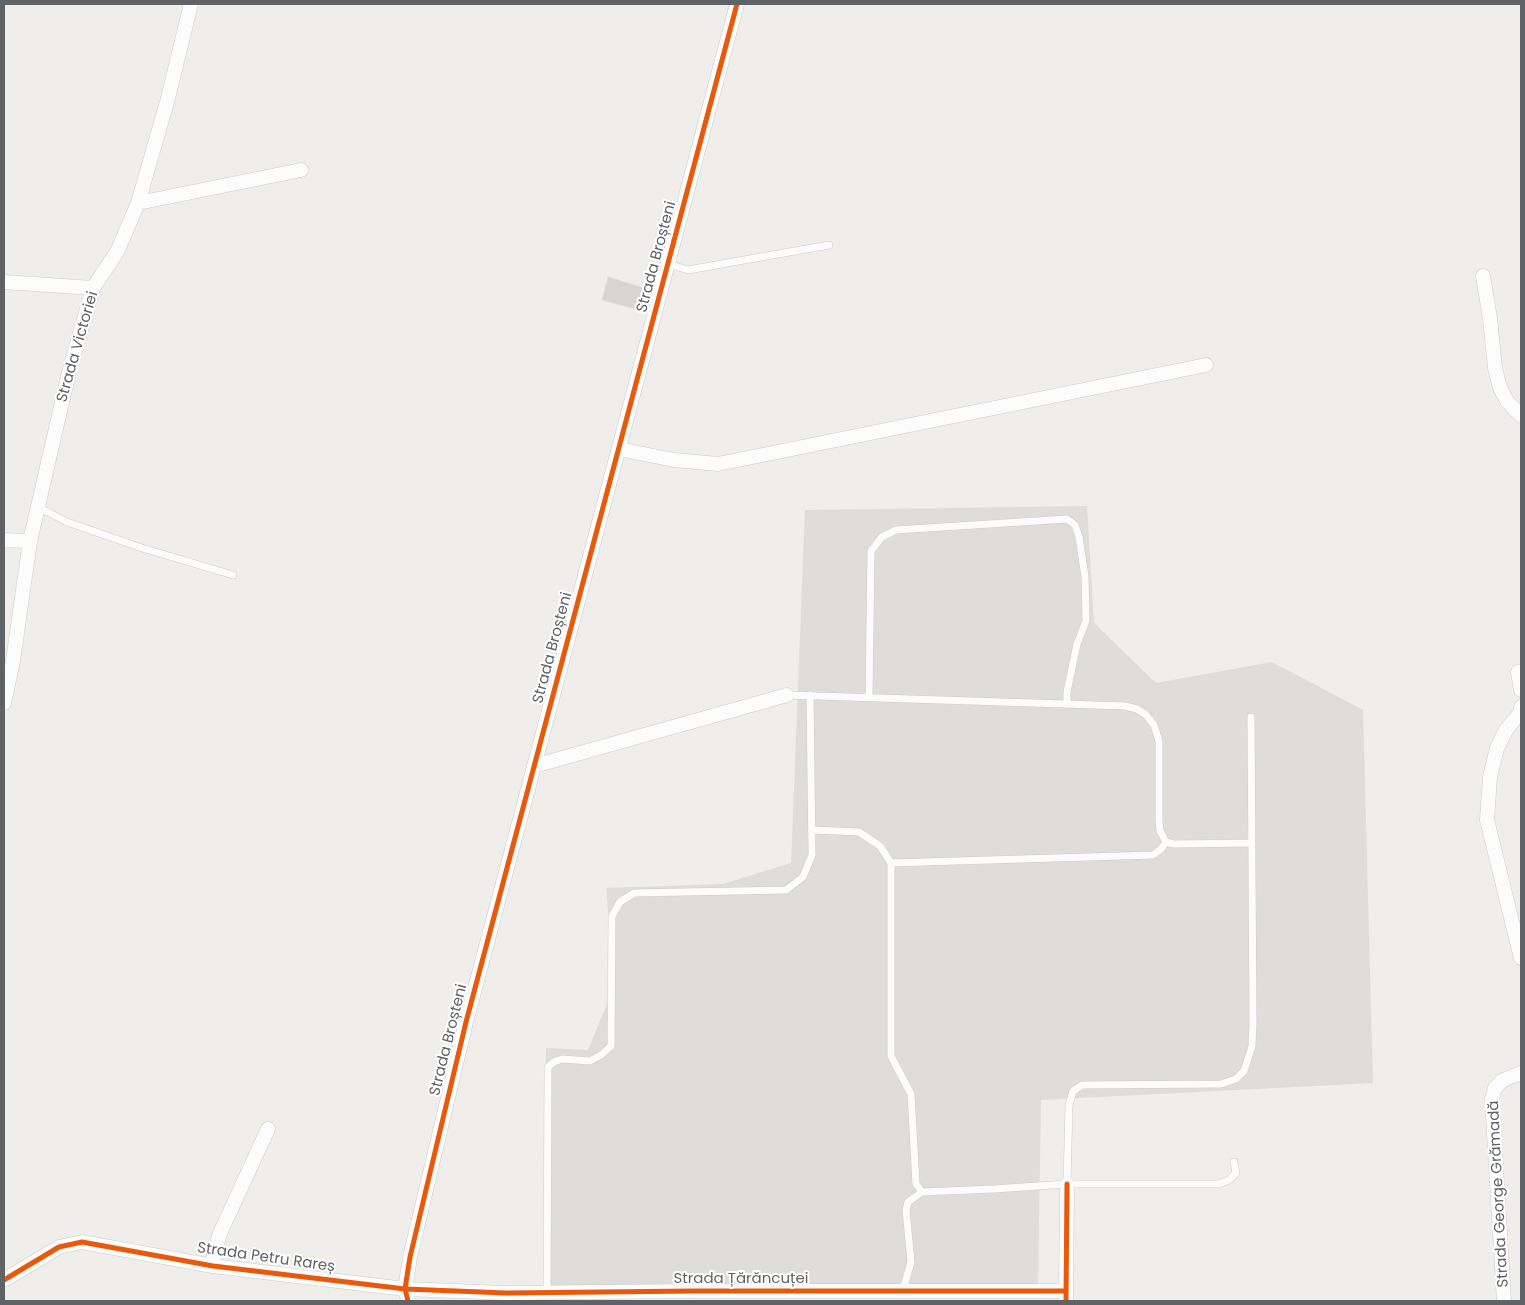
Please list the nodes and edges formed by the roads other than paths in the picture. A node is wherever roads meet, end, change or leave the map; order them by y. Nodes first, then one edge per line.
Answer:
1 (191, 4) edge
2 (737, 4) edge
3 (301, 170) dead end
4 (138, 203) junction
5 (829, 245) dead end
6 (668, 264) junction
7 (1483, 276) dead end
8 (4, 282) edge
9 (93, 288) junction
10 (1206, 365) dead end
11 (1521, 416) edge
12 (618, 449) junction
13 (37, 506) junction
14 (4, 540) edge
15 (30, 541) junction
16 (233, 575) dead end
17 (1518, 672) dead end
18 (1521, 690) edge
19 (787, 694) joint
20 (810, 695) junction
21 (869, 697) junction
22 (4, 703) edge
23 (1067, 704) junction
24 (1521, 707) edge
25 (1251, 717) dead end
26 (534, 766) junction
27 (812, 830) junction
28 (1166, 842) junction
29 (1252, 843) junction
30 (891, 863) junction
31 (1521, 958) edge
32 (1521, 1073) edge
33 (268, 1129) dead end
34 (1234, 1162) dead end
35 (1067, 1184) junction
36 (922, 1192) junction
37 (213, 1266) junction
38 (4, 1280) edge
39 (903, 1290) junction
40 (548, 1292) junction
41 (409, 1293) edge
42 (694, 1296) edge
43 (1066, 1296) edge
44 (1504, 1301) edge

1 - 4 street, Strada Victoriei
2 - 6 street, Strada Broșteni
3 - 4 street
4 - 9 street, Strada Victoriei
5 - 6 lane
6 - 12 street, Strada Broșteni
7 - 11 street
8 - 9 street
9 - 13 street, Strada Victoriei
10 - 12 street
12 - 26 street, Strada Broșteni
13 - 15 street, Strada Victoriei
13 - 16 lane
14 - 15 street
15 - 22 street, Strada Victoriei
17 - 18 street
19 - 20 lane
19 - 26 street
20 - 21 lane
20 - 27 lane
21 - 23 lane
21 - 23 lane
23 - 28 lane
24 - 31 street
25 - 29 lane
26 - 41 street, Strada Broșteni
27 - 30 lane
27 - 40 lane
28 - 29 lane
28 - 30 lane
29 - 35 lane
30 - 36 lane
32 - 44 street, Strada George Grămadă
33 - 37 street, Strada Petru Rareș
34 - 35 lane
35 - 36 lane
35 - 43 street
36 - 39 lane
37 - 38 street, Strada Petru Rareș
37 - 41 street, Strada Petru Rareș
39 - 42 street, Strada Țărăncuței
39 - 43 street, Strada Țărăncuței
40 - 41 street, Strada Țărăncuței
40 - 42 street, Strada Țărăncuței

